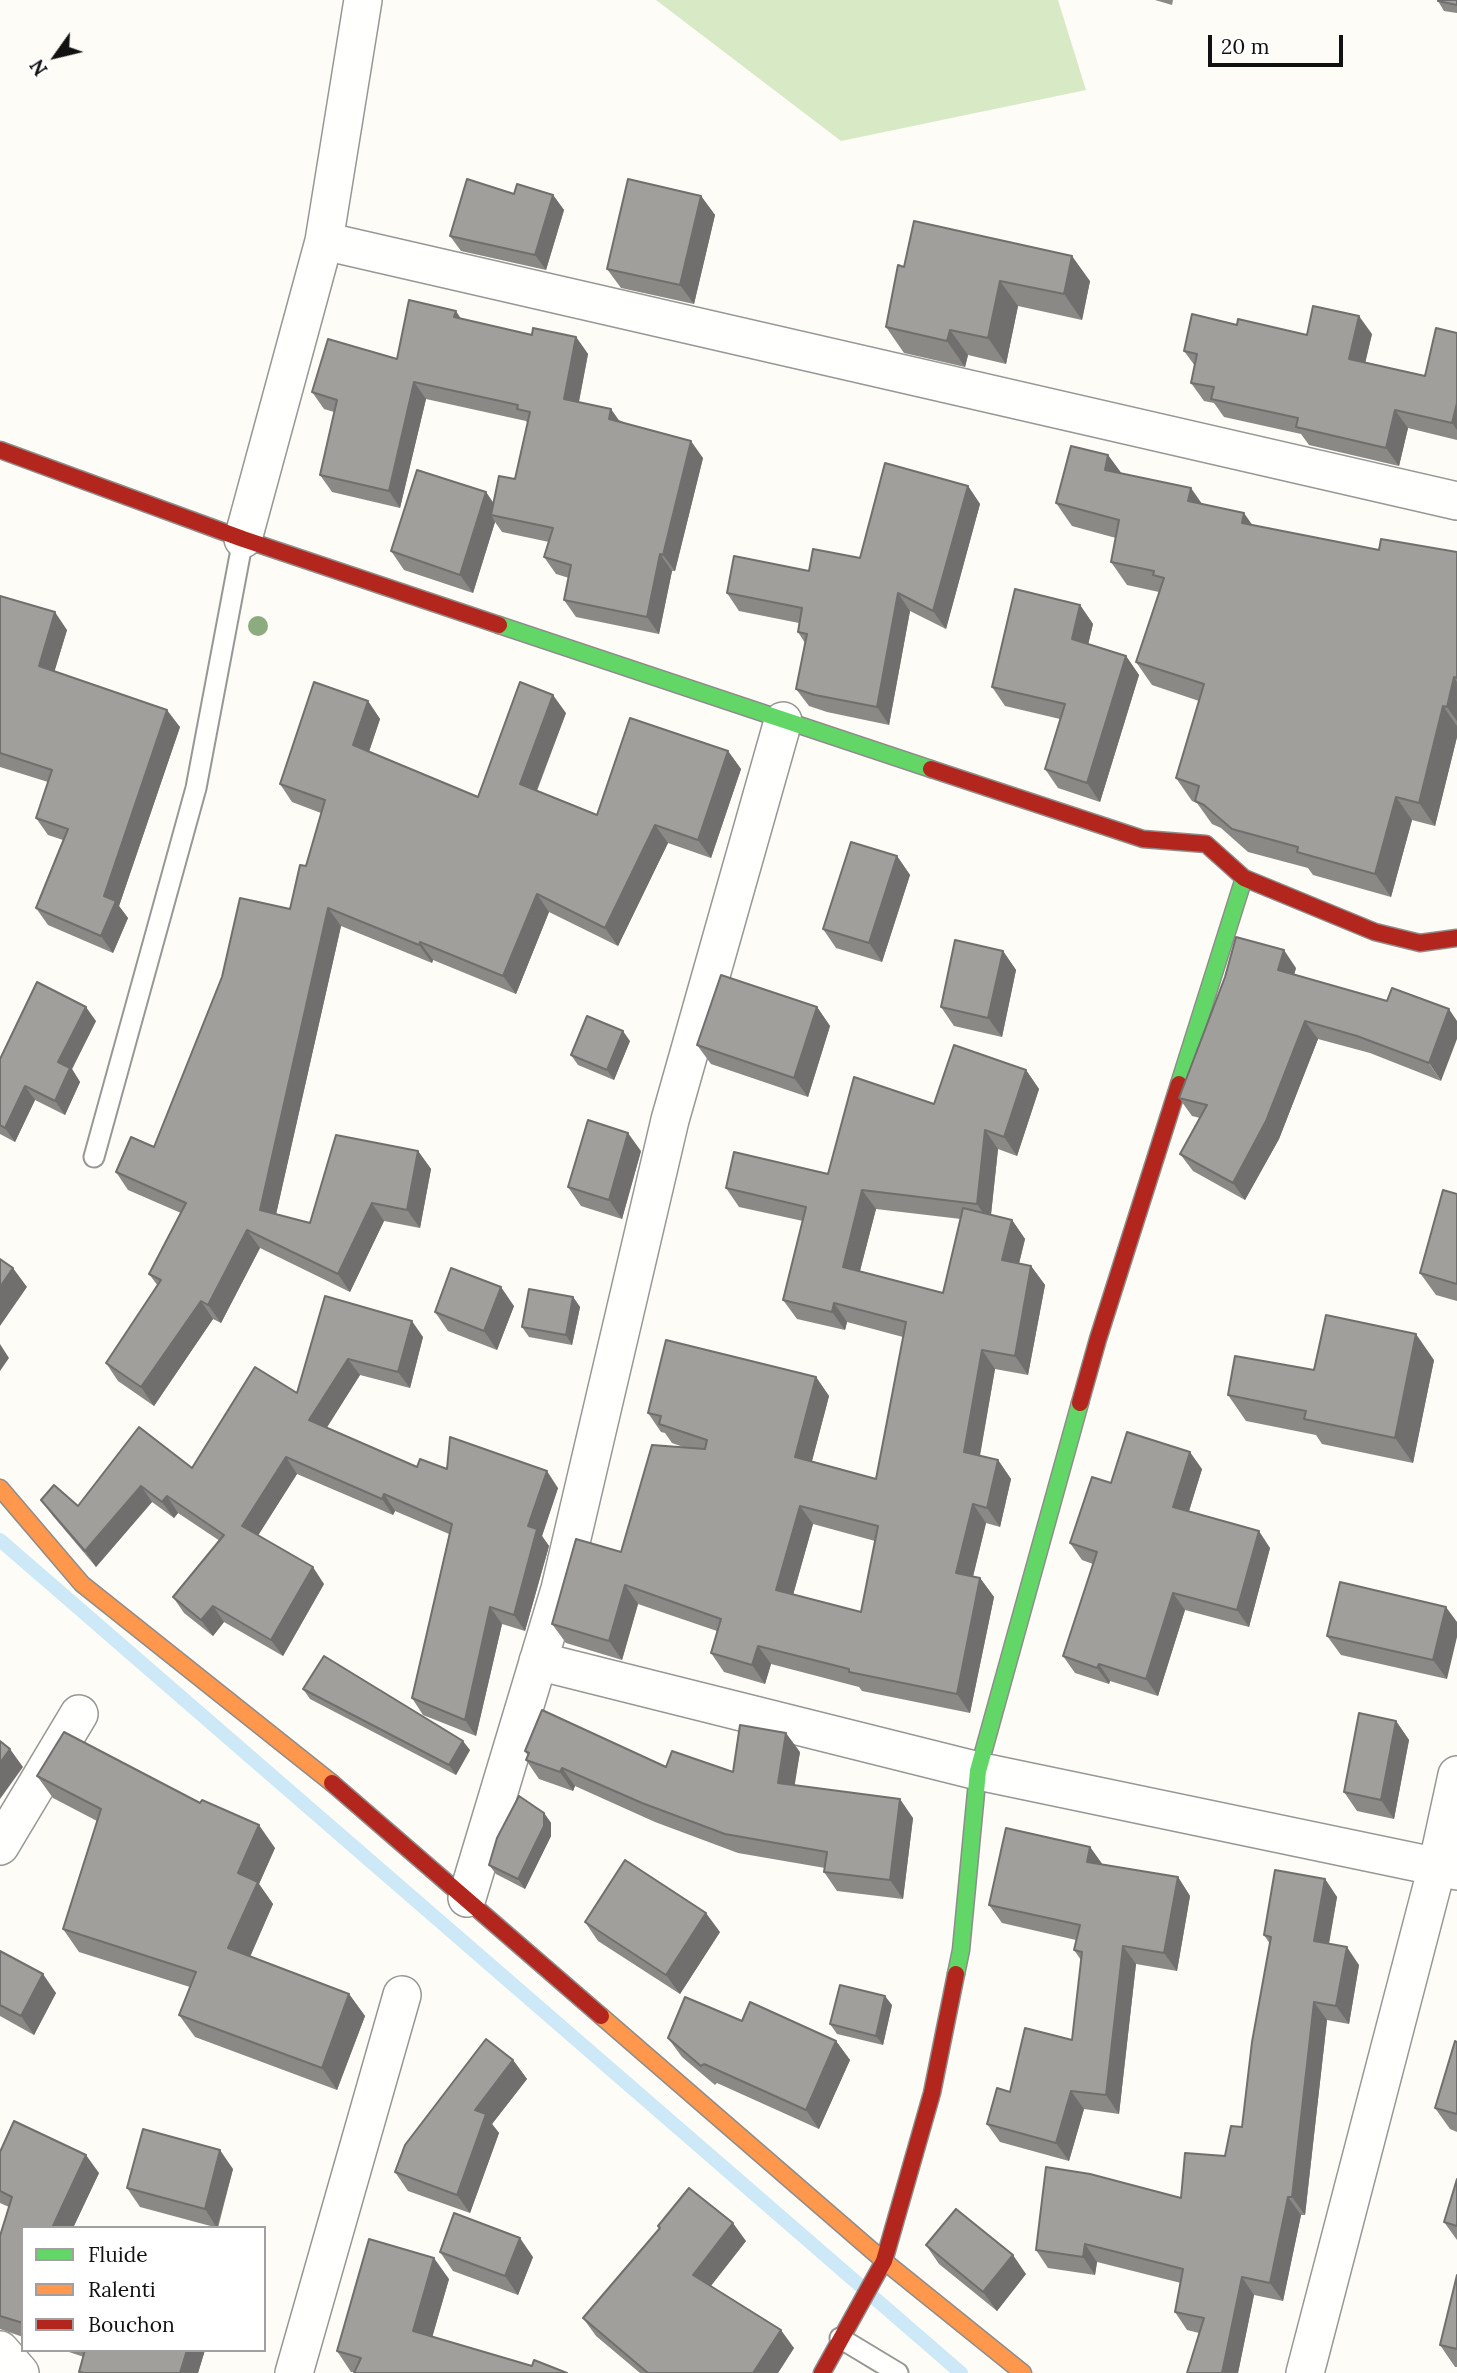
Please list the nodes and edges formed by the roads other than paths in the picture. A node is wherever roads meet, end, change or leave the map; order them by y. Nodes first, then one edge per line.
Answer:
1 (363, 0) edge
2 (324, 242) junction
3 (0, 450) edge
4 (1457, 501) edge
5 (243, 538) junction
6 (783, 721) junction
7 (1244, 878) junction
8 (1457, 938) edge
9 (94, 1157) dead end
10 (0, 1488) edge
11 (538, 1661) junction
12 (79, 1714) dead end
13 (978, 1771) junction
14 (1457, 1775) edge
15 (0, 1846) edge
16 (1447, 1869) edge
17 (467, 1898) junction
18 (402, 1995) dead end
19 (884, 2261) junction
20 (845, 2330) junction
21 (0, 2350) edge
22 (20, 2373) edge
23 (294, 2373) edge
24 (822, 2373) edge
25 (898, 2373) edge
26 (1023, 2373) edge
27 (1305, 2373) edge

1 - 2 street
2 - 4 street
2 - 5 street
3 - 5 street
5 - 6 street
5 - 9 lane
6 - 7 street
6 - 11 street
7 - 8 street
7 - 13 street
10 - 17 street
11 - 13 street
11 - 17 street
12 - 15 street
13 - 16 street
13 - 19 street
14 - 16 street
16 - 27 street
17 - 19 street
18 - 23 street
19 - 20 street
19 - 26 street
20 - 24 street
20 - 25 lane
21 - 22 street

